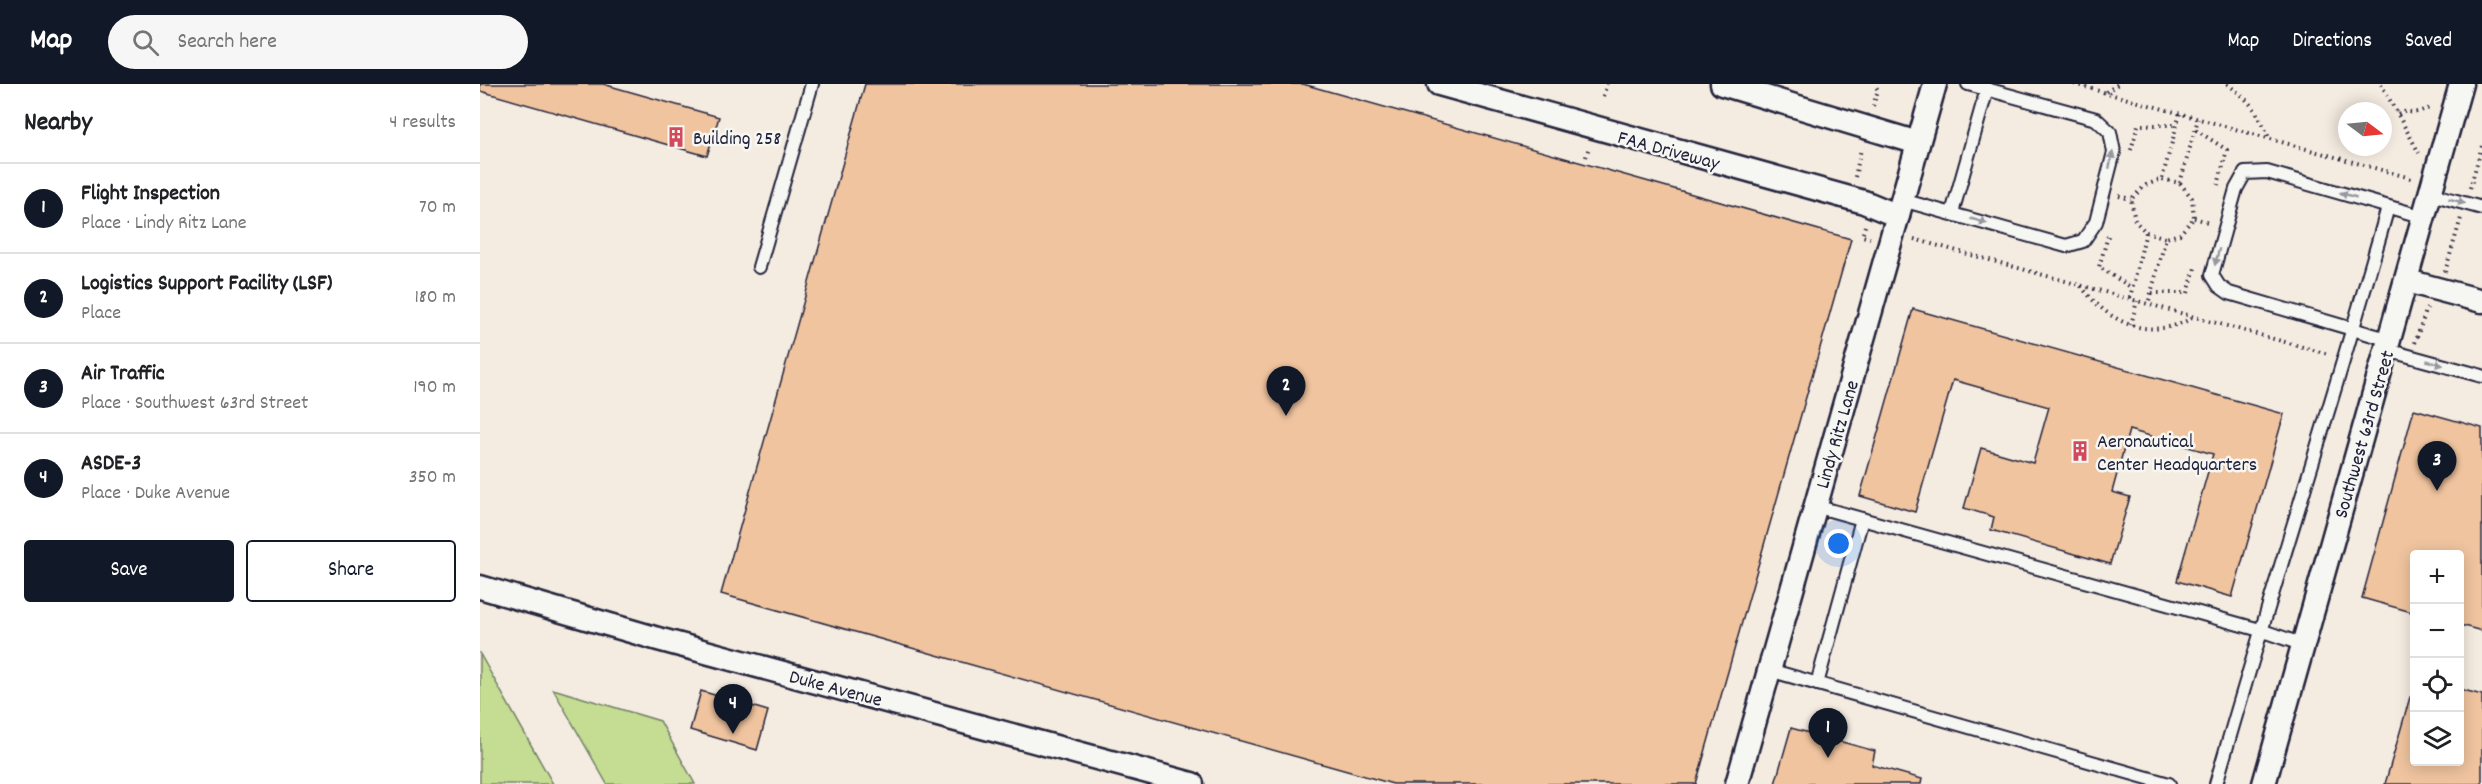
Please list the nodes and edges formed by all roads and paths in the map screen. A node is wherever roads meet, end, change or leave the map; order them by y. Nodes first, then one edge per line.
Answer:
1 (812, 84) edge
2 (1439, 84) edge
3 (1607, 84) edge
4 (1722, 84) edge
5 (1874, 84) edge
6 (1935, 84) edge
7 (1968, 84) edge
8 (2118, 84) edge
9 (2228, 84) edge
10 (2381, 84) edge
11 (2462, 84) edge
12 (1987, 89) junction
13 (2106, 93) dead end
14 (1604, 96) dead end
15 (1873, 106) dead end
16 (2435, 110) dead end
17 (2180, 113) dead end
18 (2398, 114) junction
19 (2199, 119) dead end
20 (2176, 126) junction
21 (2196, 130) junction
22 (2269, 138) dead end
23 (1918, 143) junction
24 (1861, 149) dead end
25 (2130, 155) dead end
26 (2421, 156) dead end
27 (1855, 177) dead end
28 (2162, 179) junction
29 (2180, 183) junction
30 (2121, 186) dead end
31 (2216, 191) dead end
32 (2431, 194) junction
33 (2119, 196) junction
34 (2131, 199) junction
35 (2116, 206) dead end
36 (2388, 207) junction
37 (1900, 208) junction
38 (2482, 208) edge
39 (2210, 212) dead end
40 (1952, 213) junction
41 (2424, 217) junction
42 (2194, 218) junction
43 (1866, 222) dead end
44 (2208, 222) junction
45 (2110, 226) dead end
46 (2146, 232) junction
47 (2205, 232) dead end
48 (1907, 237) dead end
49 (1870, 238) dead end
50 (2166, 238) junction
51 (2196, 262) dead end
52 (759, 267) dead end
53 (2407, 281) junction
54 (2081, 285) junction
55 (2132, 288) junction
56 (2151, 293) junction
57 (2129, 298) junction
58 (2137, 301) junction
59 (2482, 301) edge
60 (2148, 304) junction
61 (2194, 317) junction
62 (2131, 325) junction
63 (2354, 329) junction
64 (2389, 345) junction
65 (2343, 358) junction
66 (2482, 376) edge
67 (1815, 506) junction
68 (1862, 519) junction
69 (480, 587) edge
70 (2260, 630) junction
71 (2304, 645) junction
72 (1769, 670) junction
73 (1817, 684) junction
74 (1192, 784) edge
75 (1737, 784) edge
76 (2169, 784) edge
77 (2216, 784) edge
78 (2264, 784) edge

1 - 52 lane
2 - 37 street, FAA Driveway
3 - 14 path
4 - 23 street
5 - 15 path
6 - 23 street, Lindy Ritz Lane
7 - 12 lane
8 - 13 path
9 - 22 path
10 - 18 path
11 - 32 street, Southwest 63rd Street
12 - 40 lane
40 -> 12 lane
16 - 18 path
17 - 20 path
18 - 26 path
19 - 21 path
20 - 25 path
20 - 28 path
21 - 29 path
21 - 31 path
23 - 37 street, Lindy Ritz Lane
24 - 27 path
28 - 29 path
28 - 34 path
29 - 42 path
30 - 33 path
32 -> 38 lane
32 - 41 street, Southwest 63rd Street
33 - 34 path
33 - 35 path
34 - 46 path
36 - 41 lane
36 - 63 lane
36 -> 63 lane
37 - 40 lane
37 - 67 street, Lindy Ritz Lane
39 - 44 path
41 - 53 street, Southwest 63rd Street
42 - 44 path
42 - 50 path
43 - 49 path
44 - 47 path
45 - 55 path
46 - 50 path
46 - 55 path
48 - 54 path
50 - 56 path
51 - 56 path
53 - 59 street
53 - 64 street, Southwest 63rd Street
54 - 57 path
54 - 62 path
55 - 57 path
56 - 60 path
57 - 58 path
58 - 60 path
58 - 62 path
60 - 61 path
61 - 62 path
61 - 65 path
63 - 64 lane
63 - 65 lane
64 -> 66 lane
64 - 71 street, Southwest 63rd Street
65 - 70 lane
67 - 68 lane
67 - 72 street, Lindy Ritz Lane
68 - 70 lane
68 - 73 lane
69 - 74 street, Duke Avenue
70 - 71 lane
70 - 77 lane
71 - 78 street, Southwest 63rd Street
72 - 73 lane
72 - 75 street, Lindy Ritz Lane
73 - 76 lane

